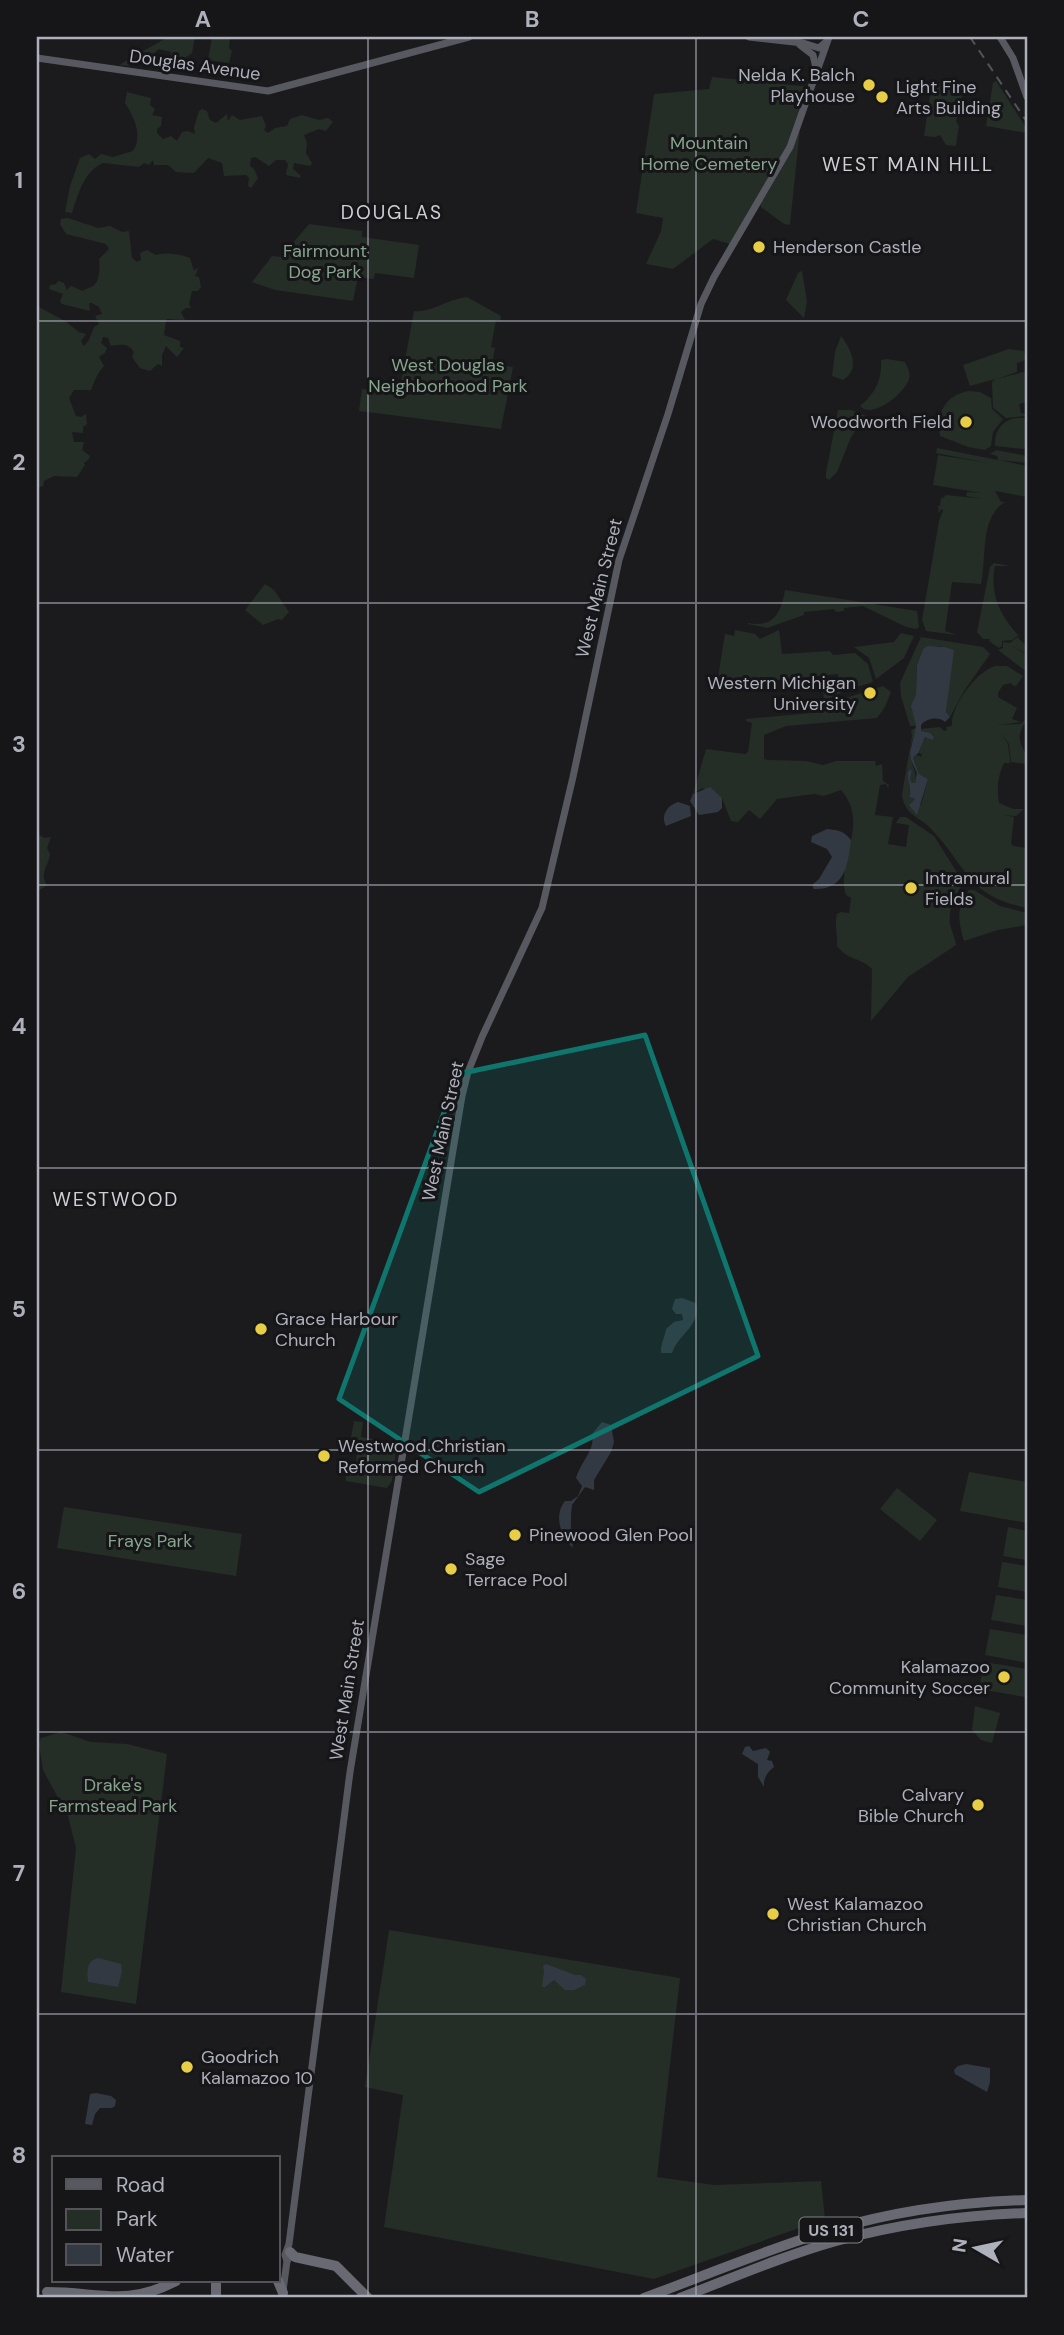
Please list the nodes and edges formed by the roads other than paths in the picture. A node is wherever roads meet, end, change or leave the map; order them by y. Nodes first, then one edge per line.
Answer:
1 (469, 37) edge
2 (750, 37) edge
3 (1002, 37) edge
4 (828, 38) edge
5 (796, 43) junction
6 (37, 58) edge
7 (816, 75) junction
8 (1026, 92) edge
9 (1027, 2200) edge
10 (1027, 2213) edge
11 (286, 2254) edge
12 (174, 2282) edge
13 (42, 2292) edge
14 (282, 2295) edge
15 (85, 2298) edge
16 (368, 2298) edge
17 (645, 2298) edge
18 (680, 2298) edge

1 - 6 main road, Douglas Avenue
2 - 5 main road
3 - 8 main road
4 - 5 main road
4 - 7 main road, West Main Street
5 - 7 main road
7 - 11 main road, West Main Street
9 - 17 highway, US 131
10 - 18 highway, US 131
11 - 14 main road, West Main Street
11 - 16 highway
12 - 13 highway
13 - 15 highway

